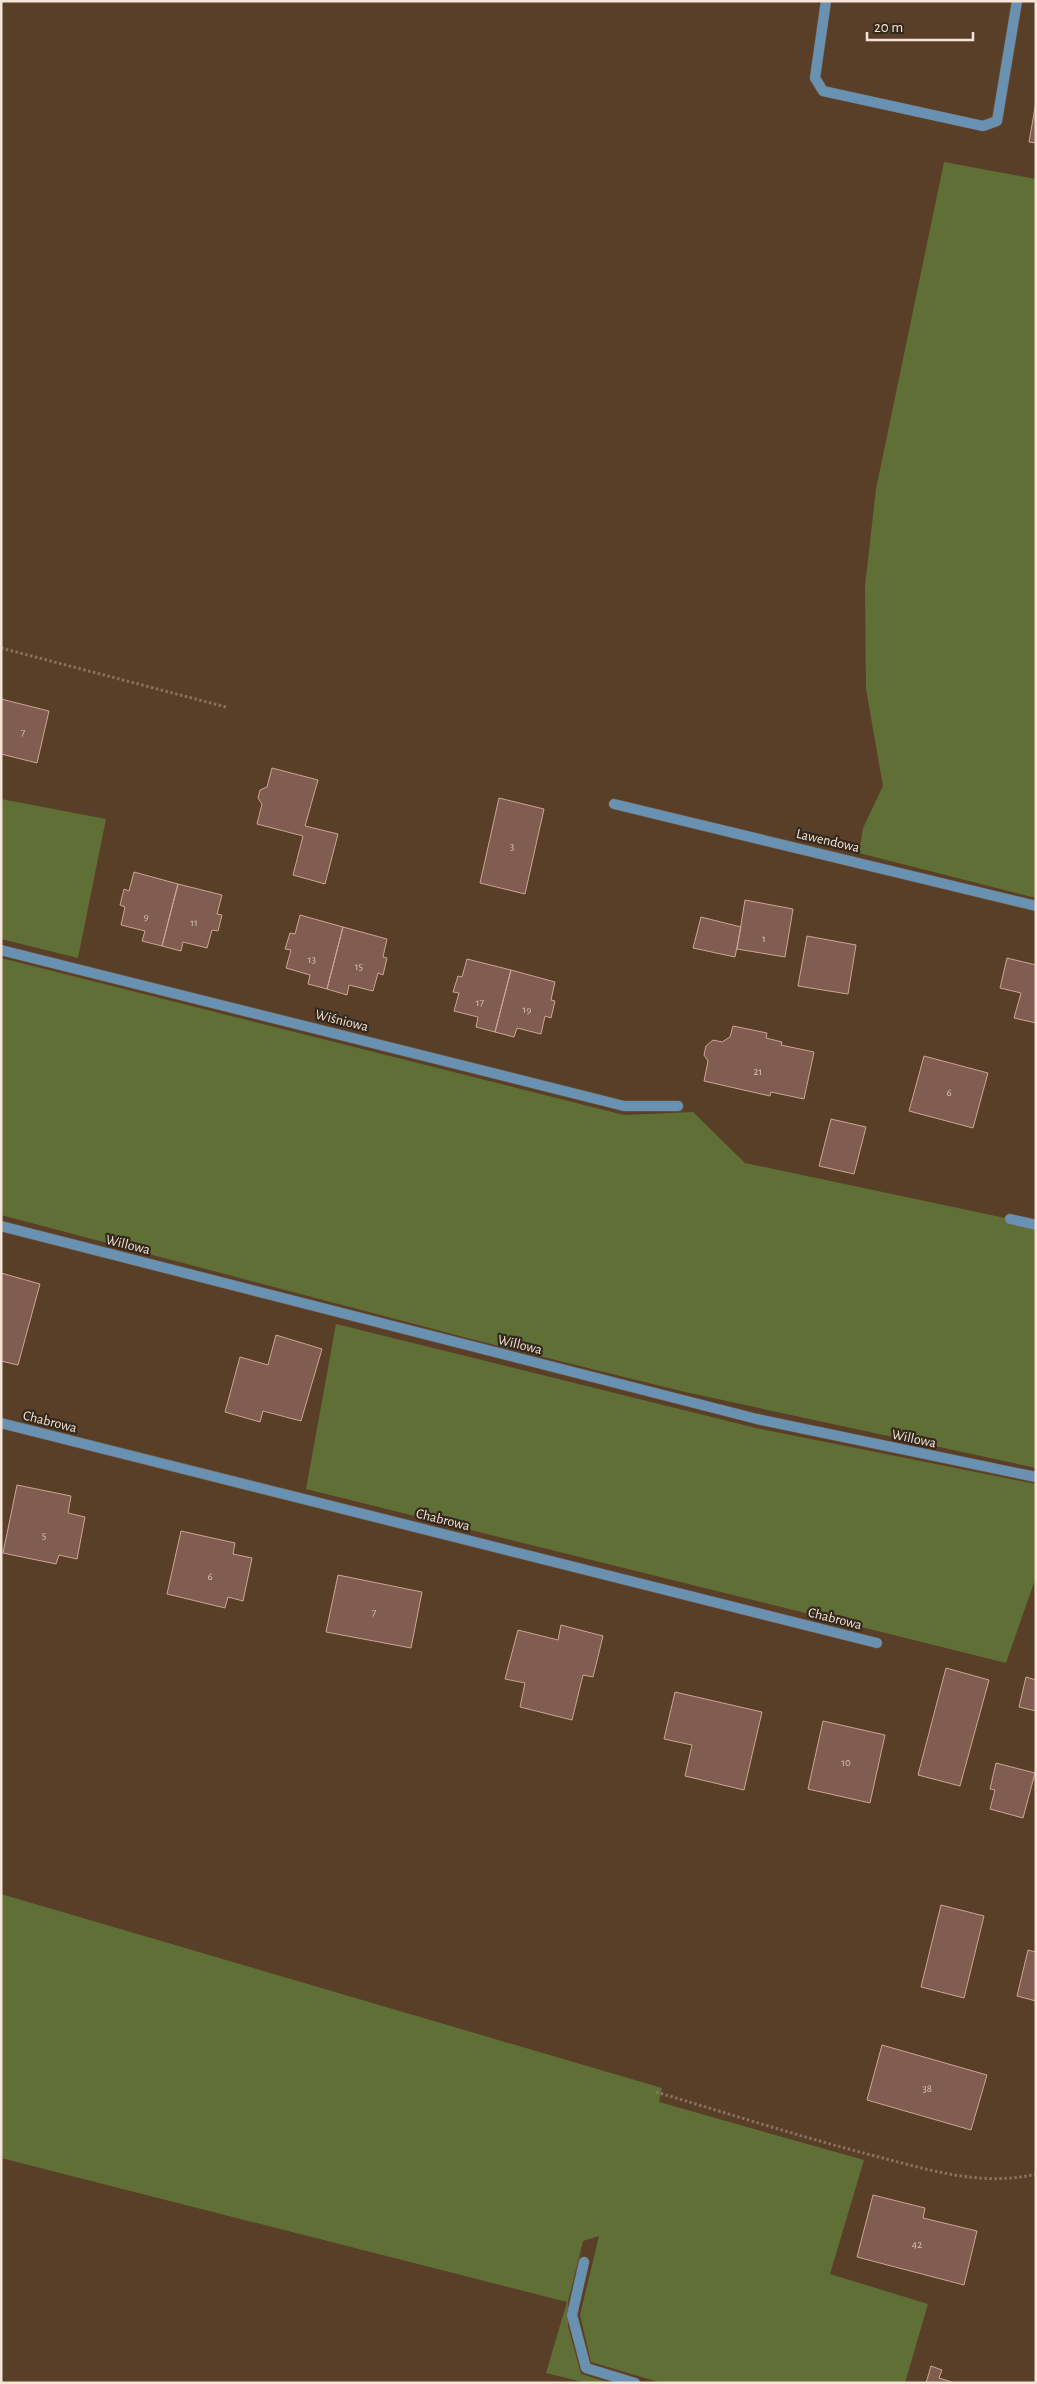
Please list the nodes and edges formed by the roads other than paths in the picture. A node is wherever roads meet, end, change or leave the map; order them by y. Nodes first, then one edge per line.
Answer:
1 (826, 1) edge
2 (1018, 1) edge
3 (614, 804) dead end
4 (1036, 906) edge
5 (1, 950) edge
6 (678, 1106) dead end
7 (1010, 1219) dead end
8 (1036, 1225) edge
9 (1, 1226) edge
10 (1, 1423) edge
11 (1036, 1477) edge
12 (877, 1643) dead end
13 (584, 2262) dead end
14 (635, 2383) edge

1 - 2 street
3 - 4 street, Lawendowa
5 - 6 street, Wiśniowa
7 - 8 street
9 - 11 street, Willowa
10 - 12 street, Chabrowa
13 - 14 street

